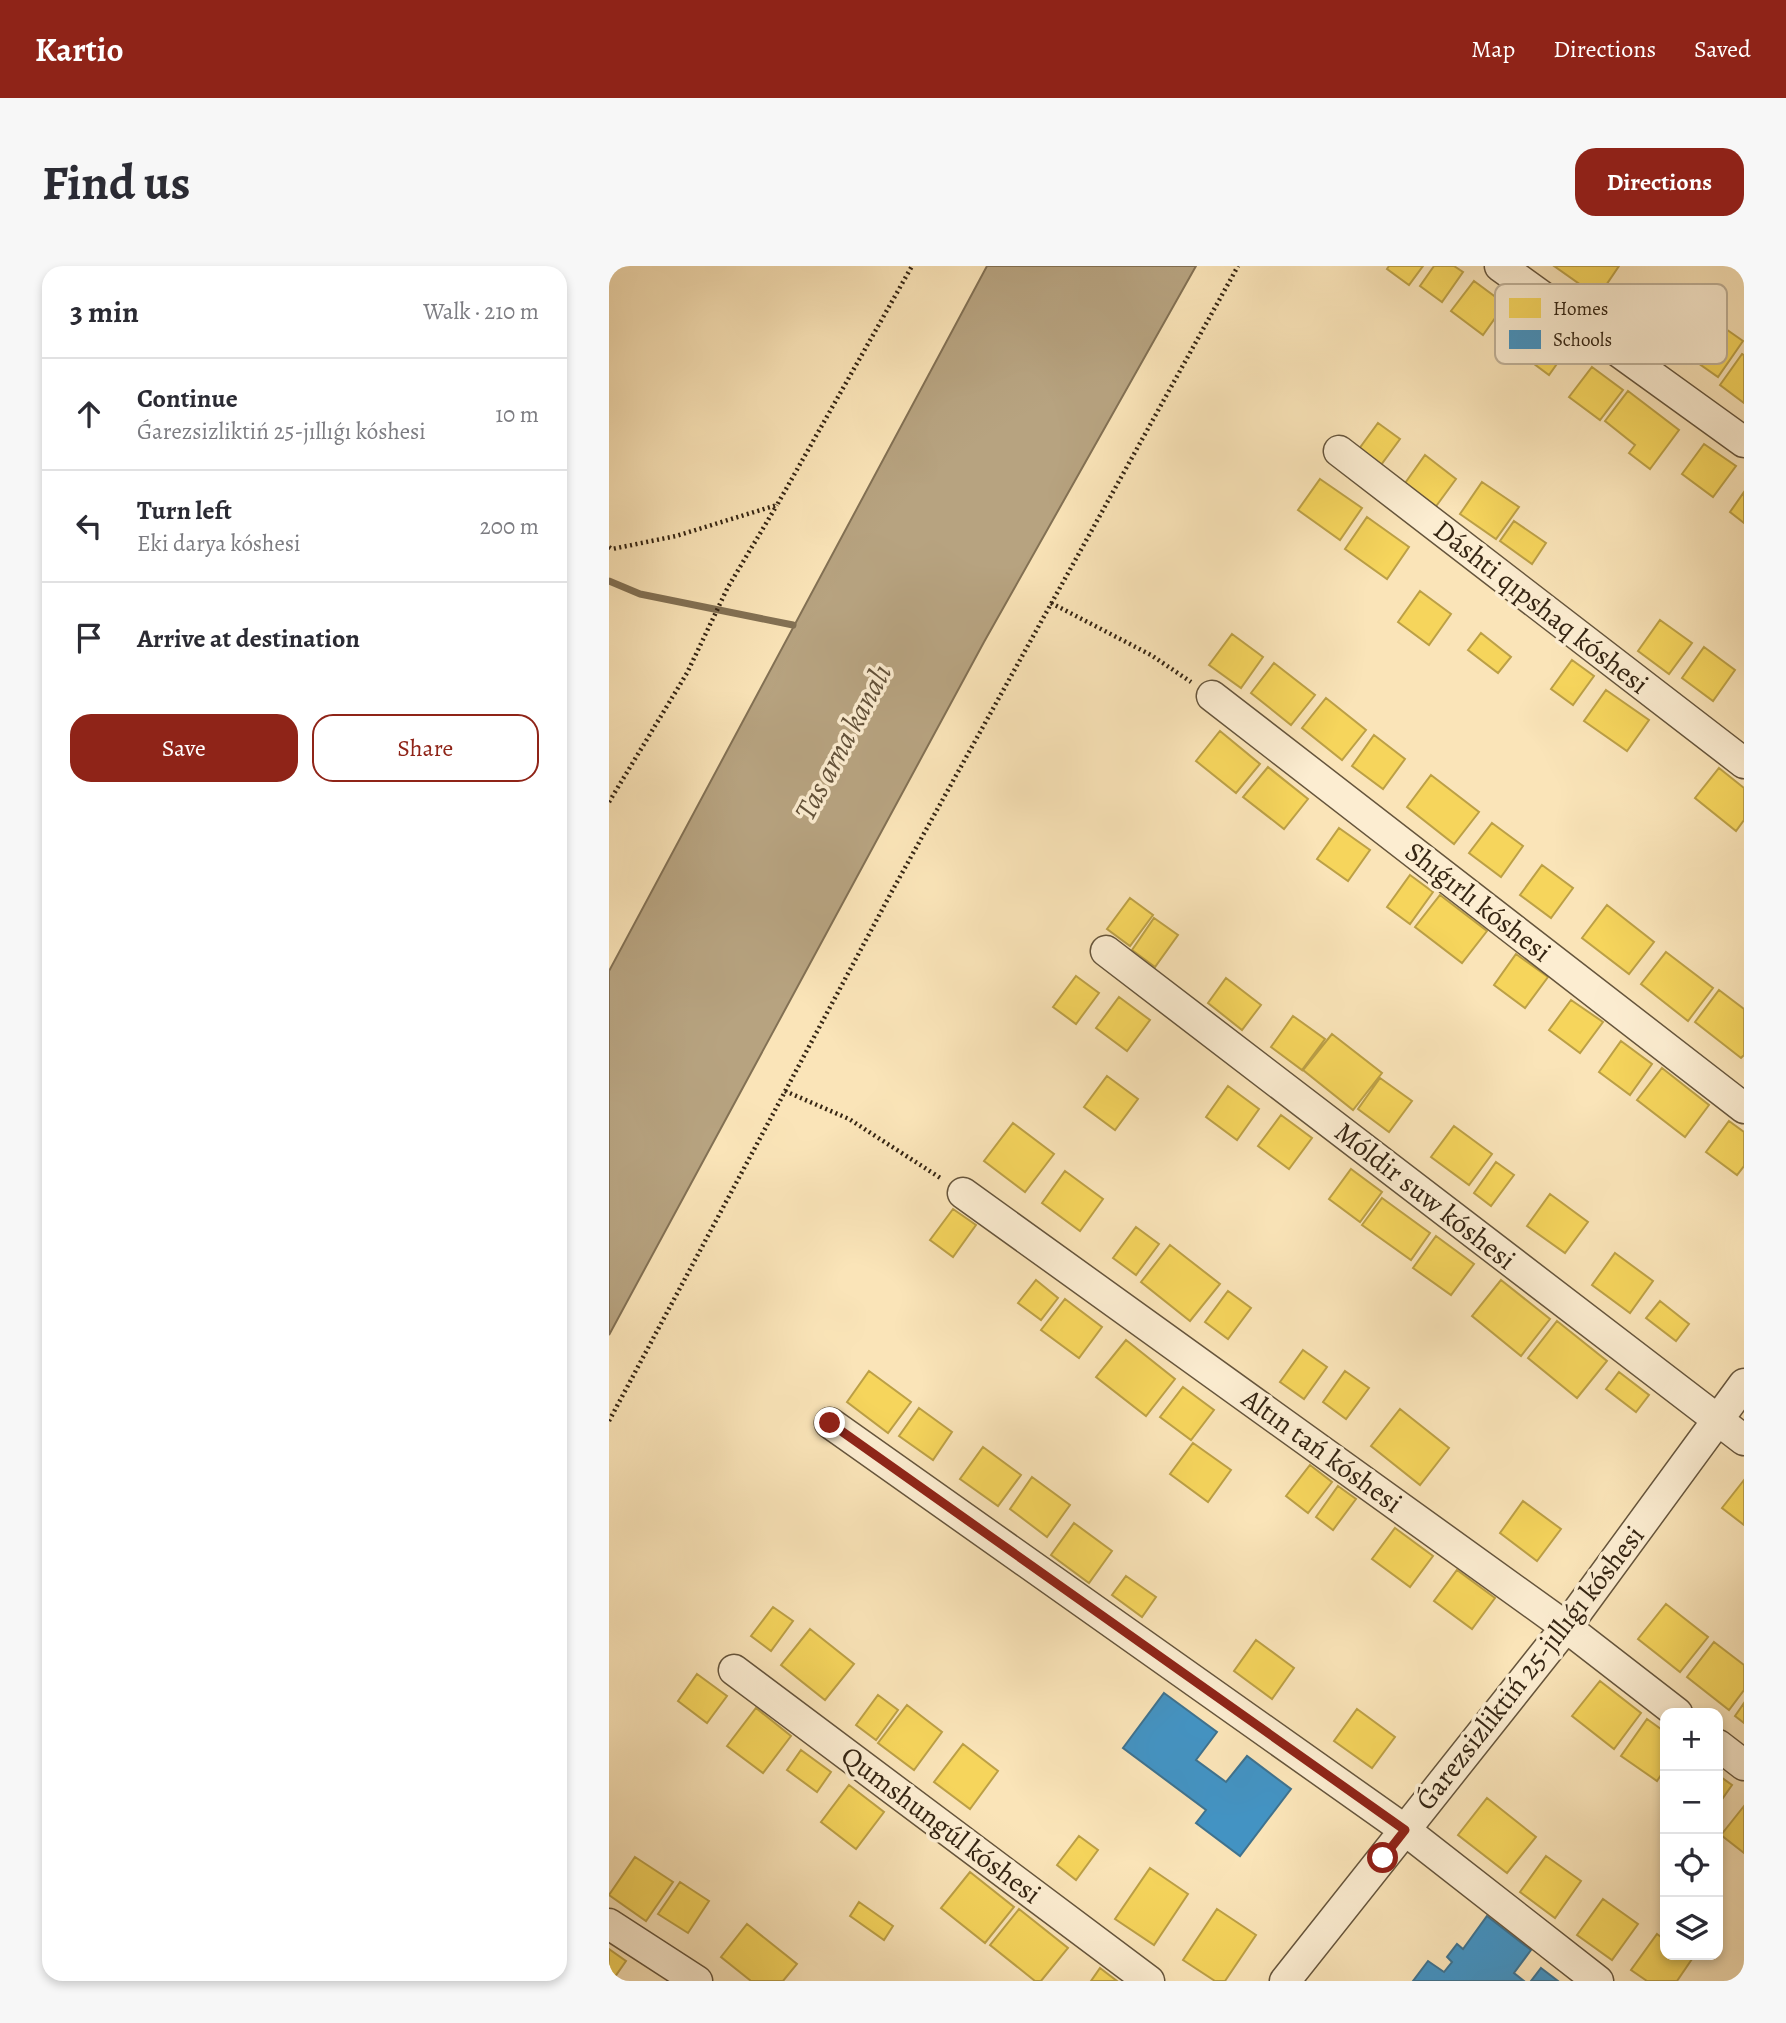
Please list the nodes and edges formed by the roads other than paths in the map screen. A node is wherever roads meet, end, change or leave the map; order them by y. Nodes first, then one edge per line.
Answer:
1 (1500, 266) edge
2 (1525, 284) edge
3 (1636, 364) edge
4 (1744, 442) edge
5 (1339, 451) dead end
6 (1212, 696) road end
7 (1744, 763) edge
8 (1106, 951) dead end
9 (1744, 1108) edge
10 (963, 1192) road end
11 (1744, 1384) edge
12 (1718, 1421) junction
13 (830, 1423) dead end
14 (1744, 1440) edge
15 (1566, 1627) junction
16 (734, 1670) dead end
17 (1671, 1708) edge
18 (1723, 1749) edge
19 (1744, 1765) edge
20 (1405, 1830) junction
21 (609, 1924) edge
22 (697, 1981) edge
23 (1149, 1981) edge
24 (1285, 1981) edge
25 (1598, 1981) edge

1 - 2 street
3 - 4 street
5 - 7 street, Dáshti qıpshaq kóshesi
6 - 9 street, Shıǵırlı kóshesi
8 - 12 street, Móldir suw kóshesi
10 - 15 street, Altın tań kóshesi
11 - 12 street, Ǵarezsizliktiń 25-jıllıǵı kóshesi
12 - 14 street, Móldir suw kóshesi
12 - 15 street, Ǵarezsizliktiń 25-jıllıǵı kóshesi
13 - 20 street
15 - 17 street, Altın tań kóshesi
15 - 20 street, Ǵarezsizliktiń 25-jıllıǵı kóshesi
16 - 23 street, Qumshungúl kóshesi
18 - 19 street
20 - 24 street, Ǵarezsizliktiń 25-jıllıǵı kóshesi
20 - 25 street
21 - 22 street

